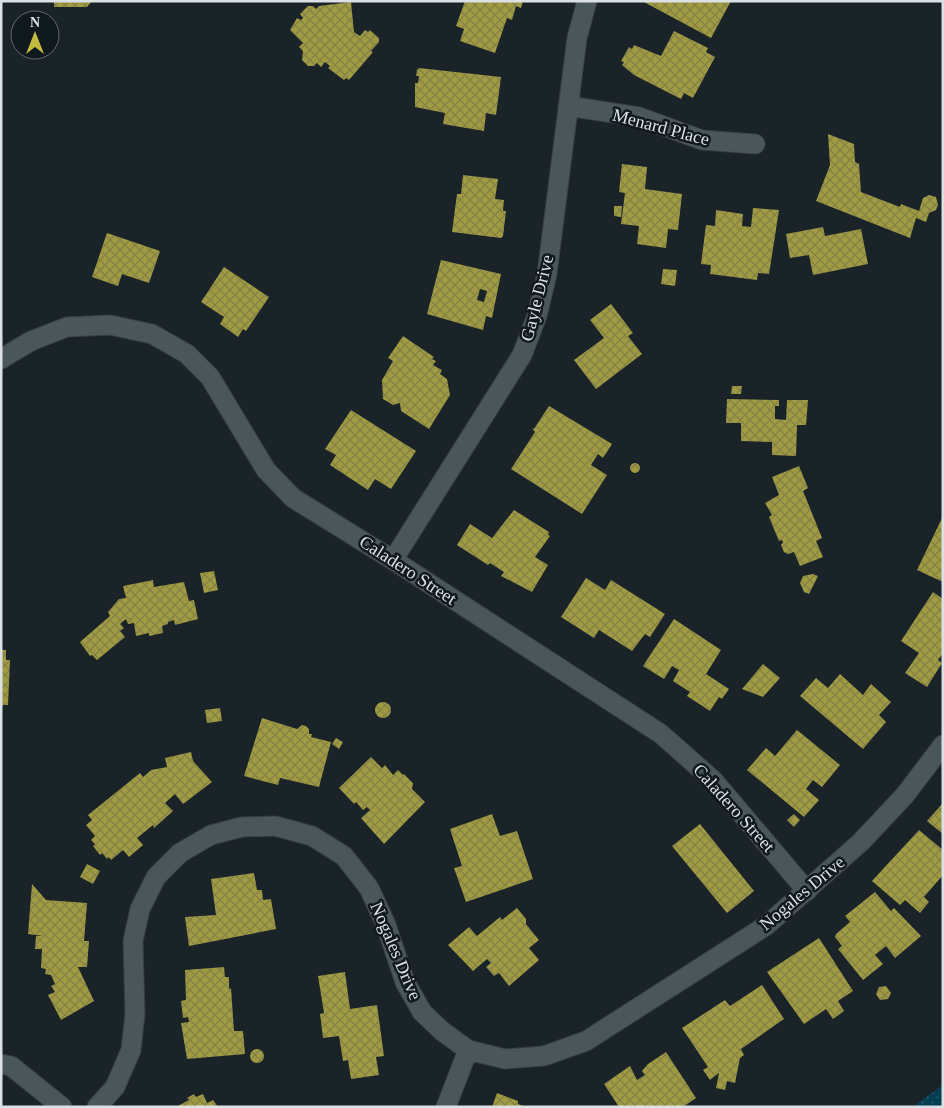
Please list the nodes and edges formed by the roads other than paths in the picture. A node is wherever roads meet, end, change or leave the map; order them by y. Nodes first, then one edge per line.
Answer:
1 (587, 1) edge
2 (568, 106) junction
3 (755, 144) dead end
4 (1, 359) edge
5 (393, 560) junction
6 (943, 745) edge
7 (807, 891) junction
8 (468, 1050) junction
9 (1, 1064) edge
10 (62, 1107) edge
11 (97, 1107) edge
12 (446, 1107) edge

1 - 2 street, Gayle Drive
2 - 3 street, Menard Place
2 - 5 street, Gayle Drive
4 - 5 street, Caladero Street
5 - 7 street, Caladero Street
6 - 7 street, Nogales Drive
7 - 8 street, Nogales Drive
8 - 11 street, Nogales Drive
8 - 12 street
9 - 10 street

